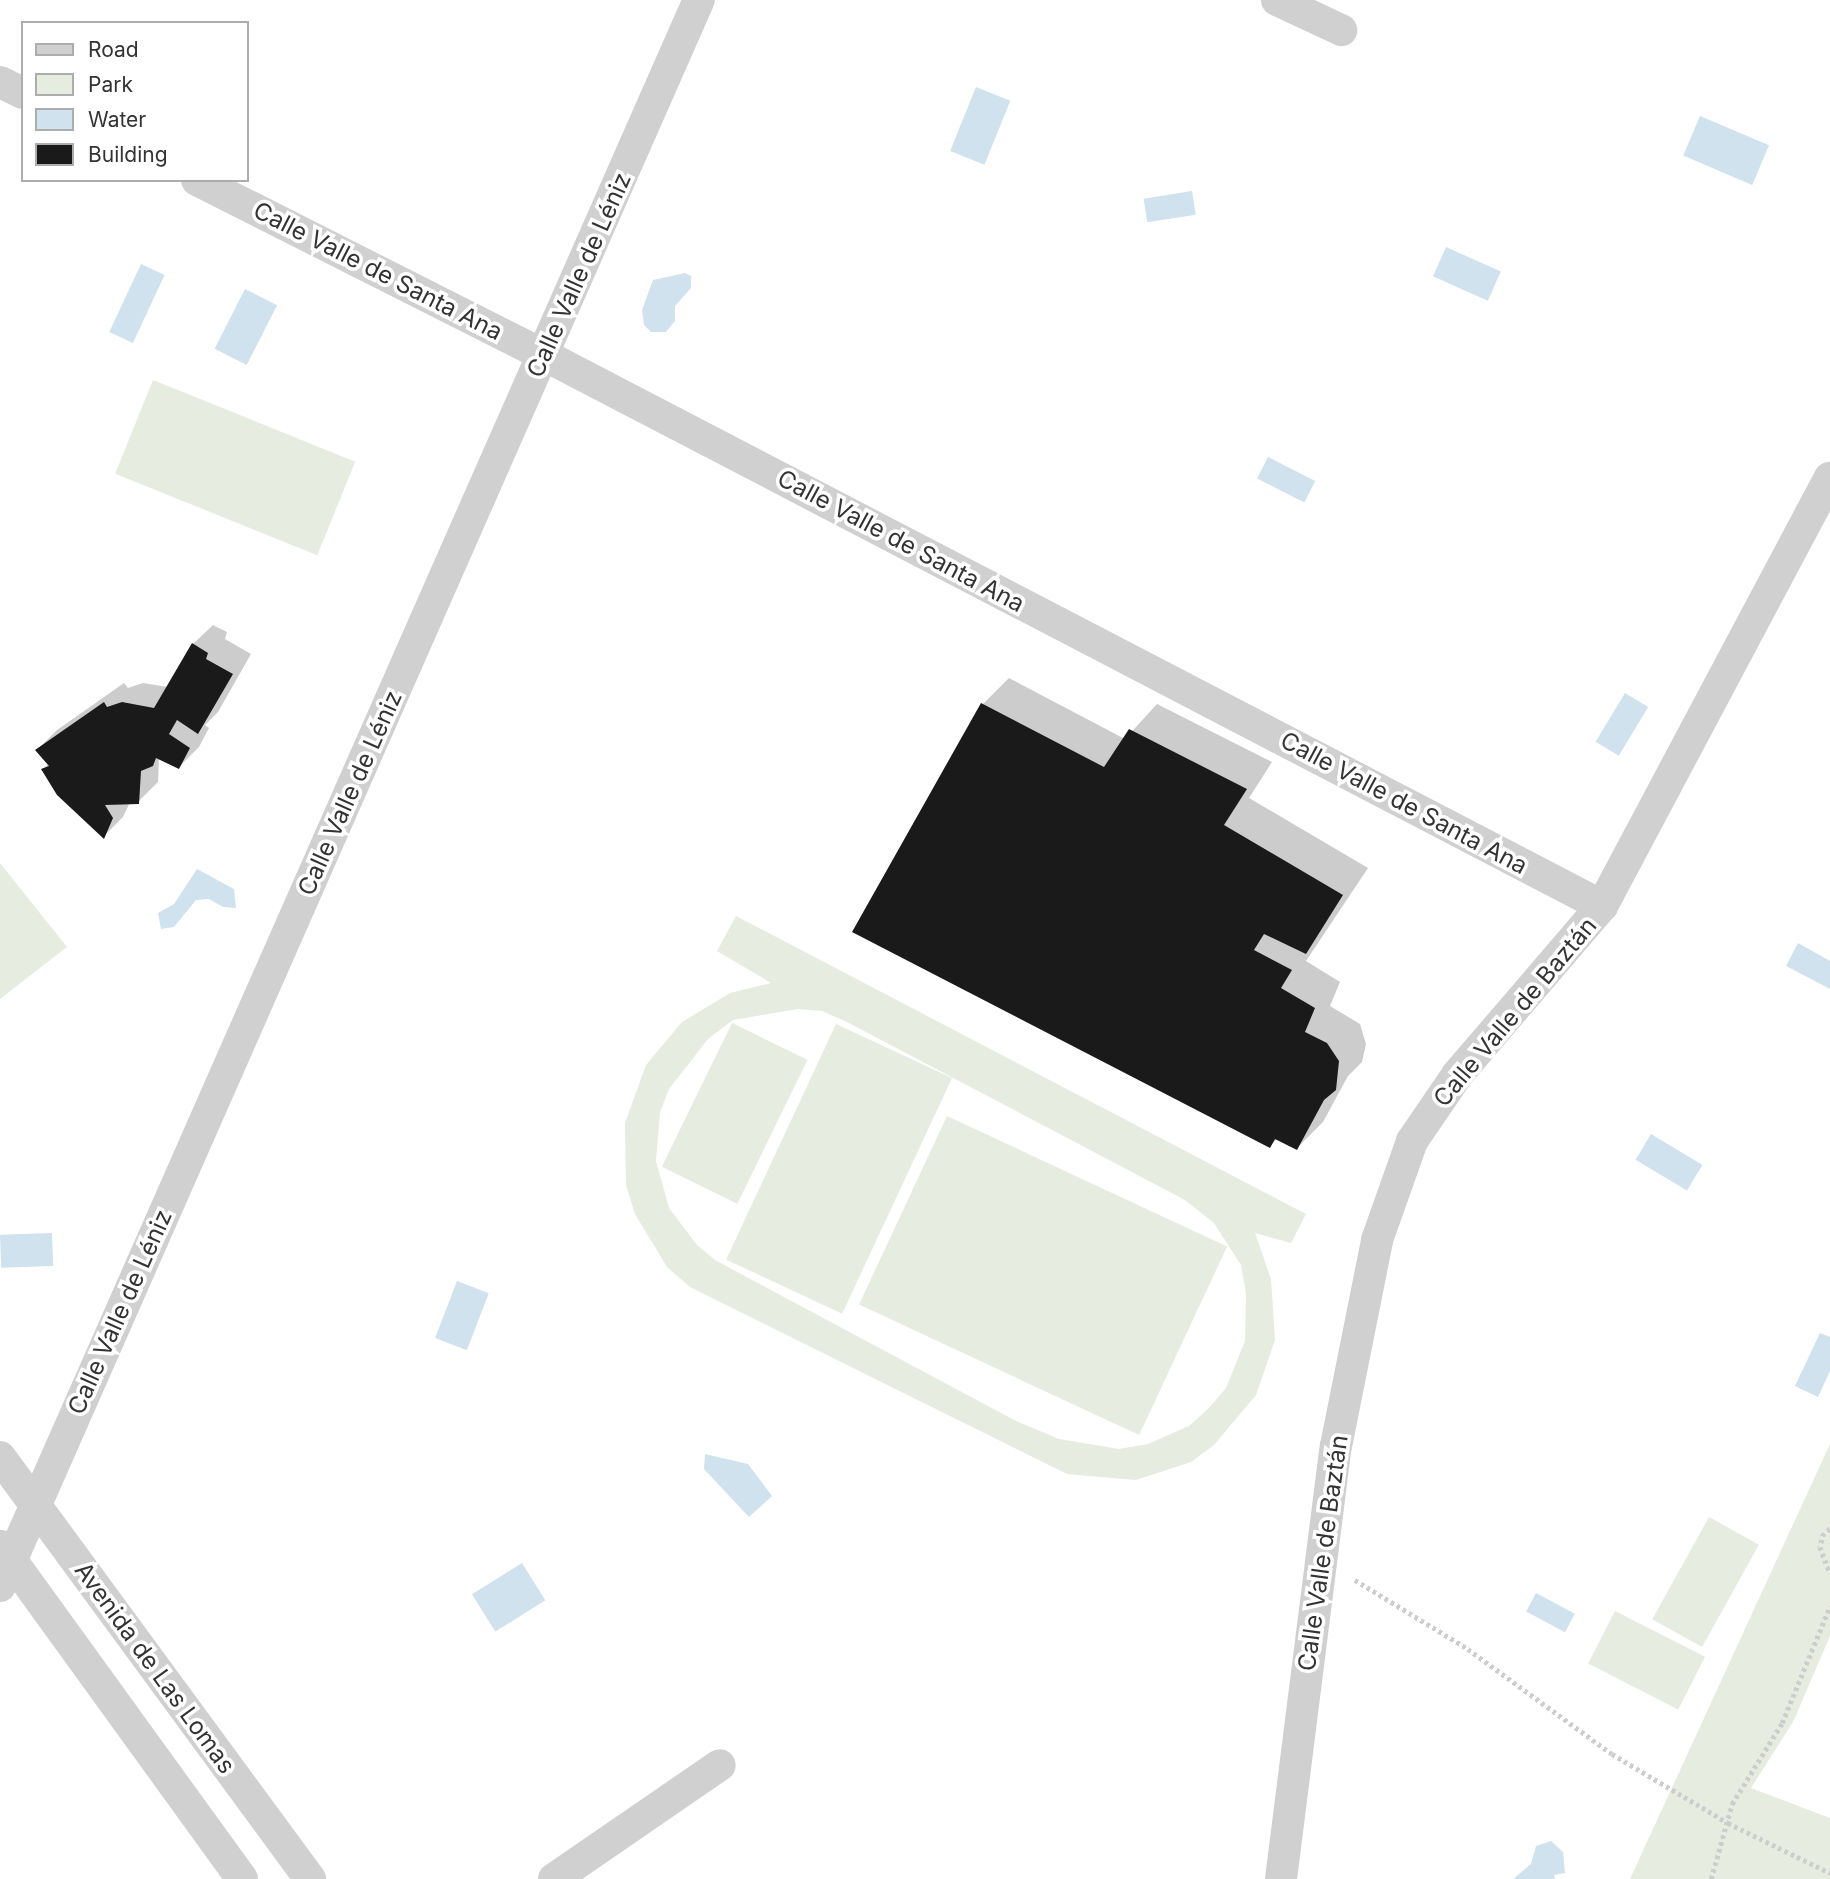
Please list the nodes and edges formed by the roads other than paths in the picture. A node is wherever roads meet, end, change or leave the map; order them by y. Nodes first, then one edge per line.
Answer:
1 (699, 0) edge
2 (1277, 0) edge
3 (1341, 30) dead end
4 (0, 82) edge
5 (21, 92) edge
6 (201, 182) edge
7 (544, 355) junction
8 (1830, 478) edge
9 (1602, 906) junction
10 (0, 1457) edge
11 (35, 1504) junction
12 (4, 1564) edge
13 (720, 1765) dead end
14 (242, 1879) edge
15 (310, 1879) edge
16 (554, 1879) edge
17 (1281, 1879) edge

1 - 7 street, Calle Valle de Léniz
2 - 3 street
4 - 5 street
6 - 7 street, Calle Valle de Santa Ana
7 - 9 street, Calle Valle de Santa Ana
7 - 11 street, Calle Valle de Léniz
8 - 9 street, Calle Valle de Baztán
9 - 17 street, Calle Valle de Baztán
10 - 11 street, Avenida de Las Lomas
11 - 12 street, Calle Valle de Léniz
11 - 15 street, Avenida de Las Lomas
12 - 14 street
13 - 16 street

